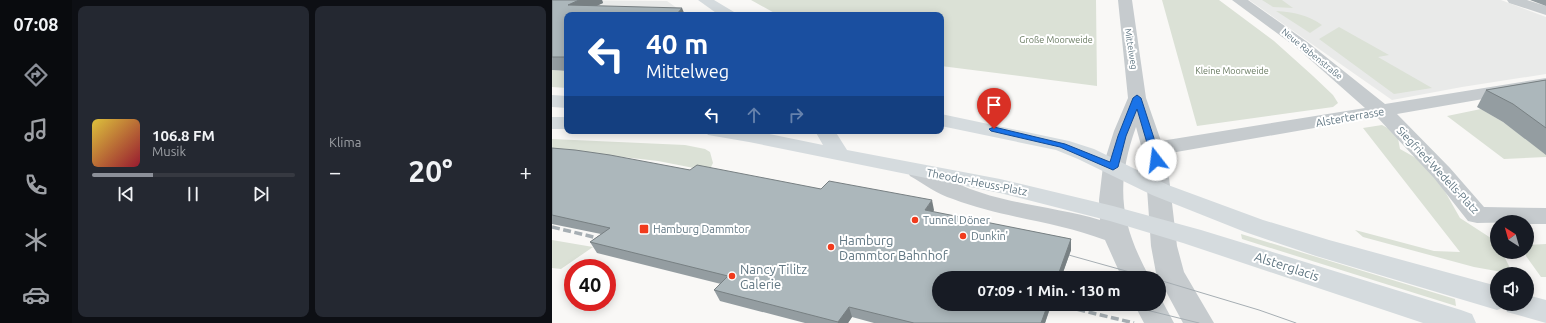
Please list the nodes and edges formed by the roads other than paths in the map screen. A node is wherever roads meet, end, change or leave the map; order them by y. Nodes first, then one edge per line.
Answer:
1 (708, 0) edge
2 (1125, 0) edge
3 (1239, 0) edge
4 (1514, 0) edge
5 (725, 12) edge
6 (1546, 12) edge
7 (1546, 84) edge
8 (1137, 98) junction
9 (552, 101) edge
10 (564, 102) edge
11 (1382, 112) junction
12 (944, 120) edge
13 (552, 122) edge
14 (564, 123) edge
15 (735, 134) edge
16 (827, 134) edge
17 (1154, 149) junction
18 (840, 155) junction
19 (1113, 167) junction
20 (1160, 190) junction
21 (1546, 216) edge
22 (1115, 225) junction
23 (1162, 227) junction
24 (1133, 271) edge
25 (1490, 296) edge
26 (1534, 309) edge
27 (1153, 311) edge
28 (1546, 312) edge
29 (1159, 323) edge
30 (1199, 323) edge
31 (1461, 323) edge

1 - 5 main road
2 - 8 street, Mittelweg
3 - 11 street, Neue Rabenstraße
4 - 6 street
7 - 11 street, Alsterterrasse
8 - 17 street, Mittelweg
8 - 19 street, Mittelweg
9 - 10 main road
11 - 17 street, Alsterterrasse
11 - 21 street, Siegfried-Wedells-Platz
12 - 19 main road
13 - 14 main road
15 - 18 main road, Theodor-Heuss-Platz
16 - 18 main road
17 - 20 street, Mittelweg
18 - 22 main road, Theodor-Heuss-Platz
19 - 20 main road
19 - 22 street, Mittelweg
20 - 23 street, Mittelweg
20 - 25 main road
22 - 23 main road, Alsterglacis
22 - 24 street
23 - 30 street, Mittelweg
23 - 31 main road, Alsterglacis
26 - 28 main road
27 - 29 street

